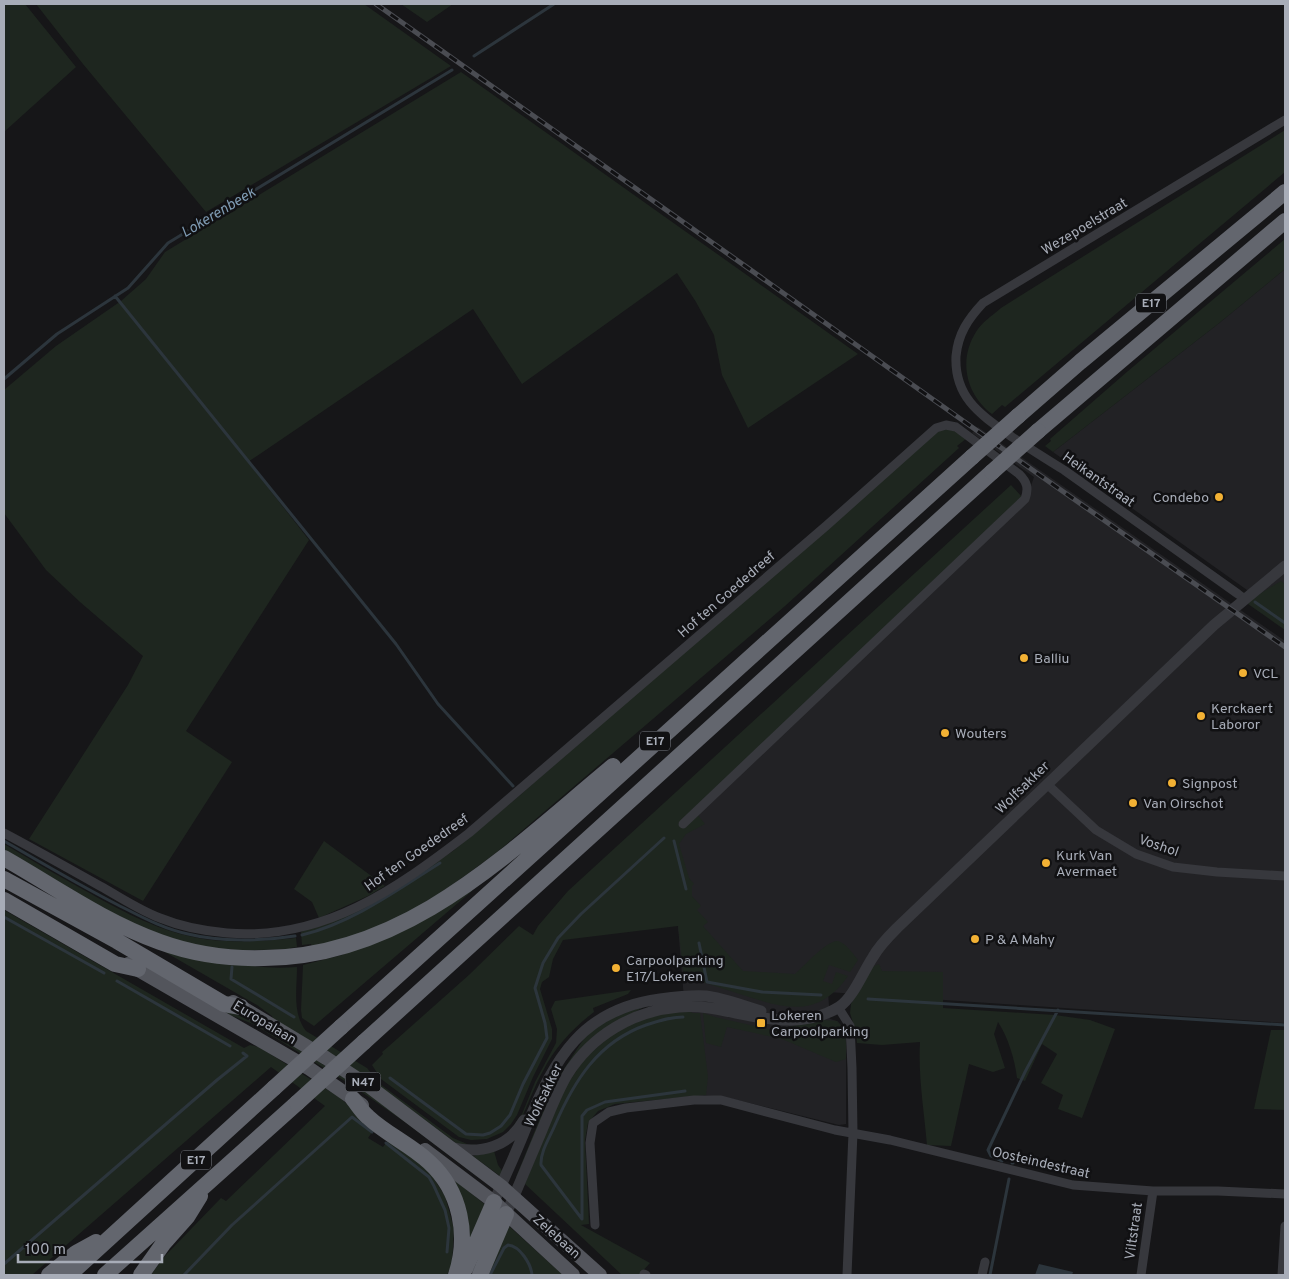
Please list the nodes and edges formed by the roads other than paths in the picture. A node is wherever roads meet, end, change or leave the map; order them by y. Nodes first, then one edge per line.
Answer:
1 (1285, 120) edge
2 (1285, 192) edge
3 (1285, 221) edge
4 (964, 395) joint
5 (1285, 566) edge
6 (1242, 602) junction
7 (656, 741) junction
8 (1047, 784) junction
9 (683, 824) dead end
10 (4, 832) edge
11 (4, 858) edge
12 (4, 865) edge
13 (1285, 876) edge
14 (4, 879) edge
15 (4, 892) edge
16 (4, 900) edge
17 (138, 970) junction
18 (241, 1007) junction
19 (838, 1007) junction
20 (786, 1020) junction
21 (570, 1046) junction
22 (353, 1099) junction
23 (853, 1134) junction
24 (453, 1148) junction
25 (210, 1179) junction
26 (501, 1186) junction
27 (1153, 1191) junction
28 (1285, 1194) edge
29 (514, 1197) junction
30 (494, 1202) junction
31 (506, 1214) junction
32 (595, 1224) dead end
33 (1285, 1226) edge
34 (118, 1231) junction
35 (985, 1262) dead end
36 (49, 1275) edge
37 (69, 1275) edge
38 (105, 1275) edge
39 (141, 1275) edge
40 (456, 1275) edge
41 (463, 1275) edge
42 (480, 1275) edge
43 (572, 1275) edge
44 (600, 1275) edge
45 (847, 1275) edge
46 (982, 1275) edge
47 (1141, 1275) edge
48 (1282, 1275) edge

1 - 4 street, Wezepoelstraat
2 - 7 highway, E17, bridge
3 - 25 highway, E17, bridge
4 - 6 street, Heikantstraat
5 - 6 street, Wolfsakker
6 - 8 street, Wolfsakker
7 - 11 highway
7 - 34 highway, E17, bridge
8 - 13 street, Voshol
8 - 19 street, Wolfsakker
9 - 10 street, Hof ten Goededreef
12 - 18 main road, Europalaan / N47
14 - 18 highway
15 - 17 main road, Europalaan / N47
16 - 17 highway
17 - 22 main road, Europalaan / N47
18 - 24 main road, Europalaan / N47
19 - 20 street, Wolfsakker
19 - 23 street
20 - 21 street, Wolfsakker
20 - 29 street, Wolfsakker
21 - 24 street, Wolfsakker
21 - 26 street, Wolfsakker
22 - 30 main road, Europalaan / N47
22 - 40 highway
23 - 27 street, Oosteindestraat
23 - 32 street, Oosteindestraat
23 - 45 street
24 - 26 main road, Europalaan / N47
25 - 38 highway, E17
25 - 39 highway
26 - 29 main road, Europalaan / N47
26 - 30 street, Wolfsakker
27 - 28 street, Oosteindestraat
27 - 47 street, Viltstraat
29 - 31 street, Wolfsakker
29 - 44 main road, Zelebaan / N47
30 - 31 main road, Europalaan / N47
30 - 41 highway
31 - 42 highway
31 - 43 main road, Zelebaan / N47
33 - 48 street
34 - 36 highway
34 - 37 highway, E17
35 - 46 street

